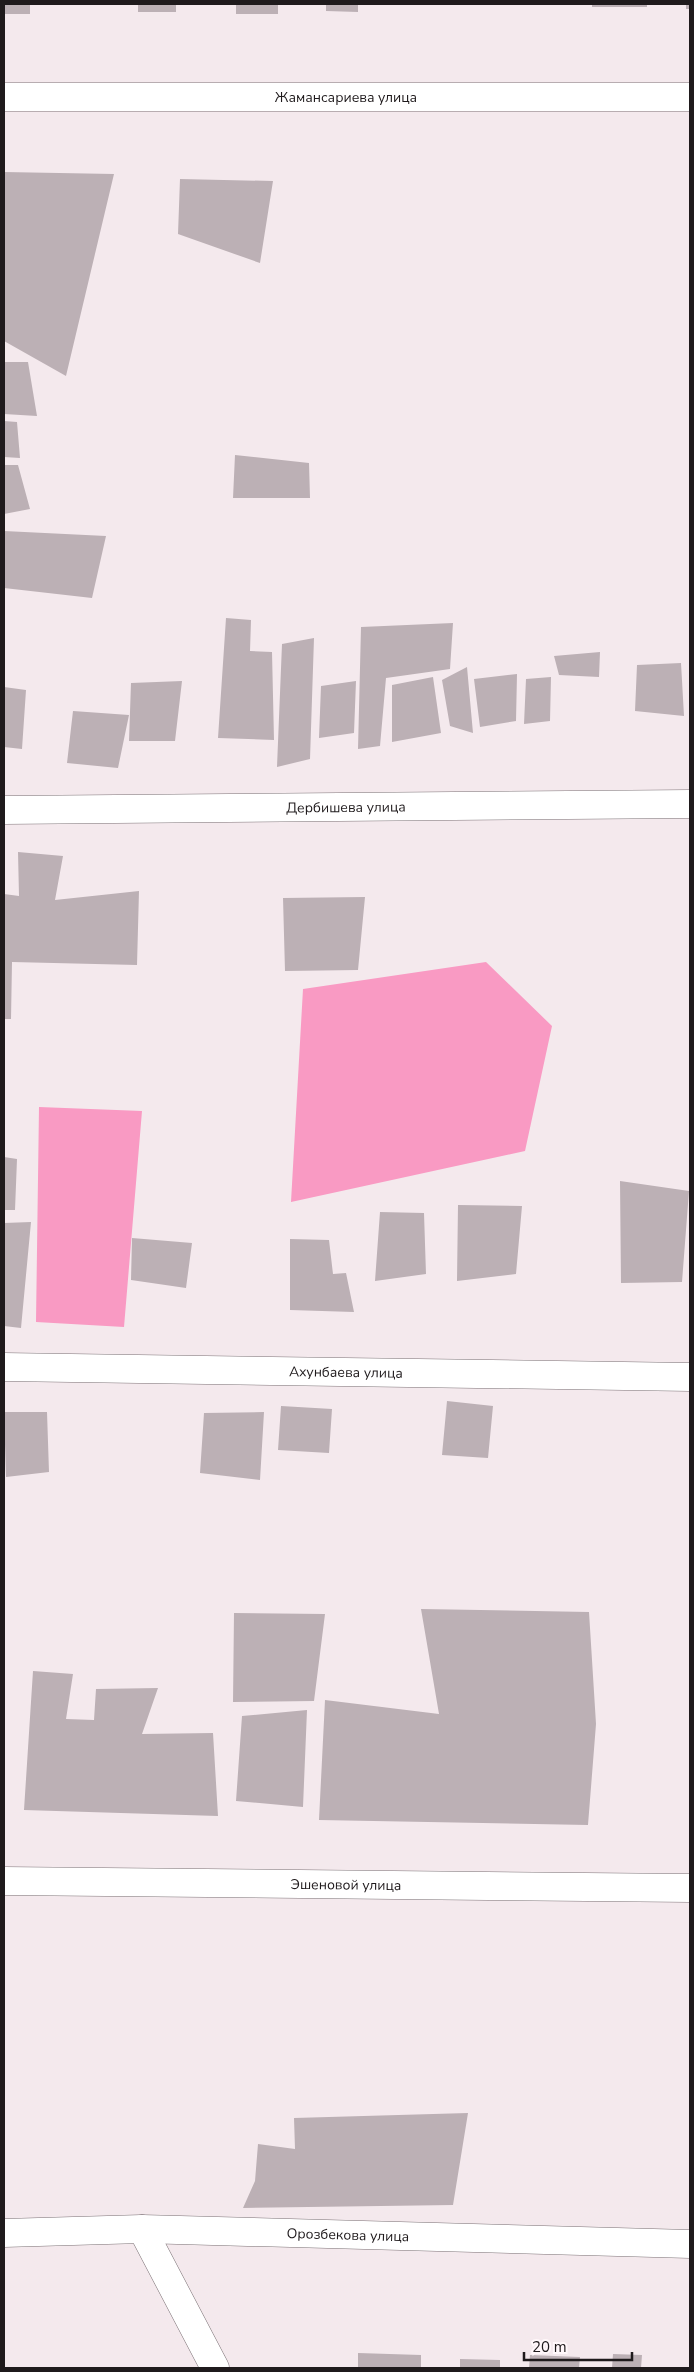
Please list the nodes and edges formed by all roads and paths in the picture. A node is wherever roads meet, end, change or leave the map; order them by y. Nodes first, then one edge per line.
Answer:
1 (4, 97) edge
2 (690, 98) edge
3 (690, 804) edge
4 (4, 810) edge
5 (4, 1367) edge
6 (690, 1378) edge
7 (4, 1881) edge
8 (690, 1888) edge
9 (142, 2230) junction
10 (4, 2233) edge
11 (690, 2244) edge
12 (215, 2368) edge

1 - 2 street, Жамансариева улица
3 - 4 street, Дербишева улица
5 - 6 street, Ахунбаева улица
7 - 8 street, Эшеновой улица
9 - 10 street, Орозбекова улица
9 - 11 street, Орозбекова улица
9 - 12 street

